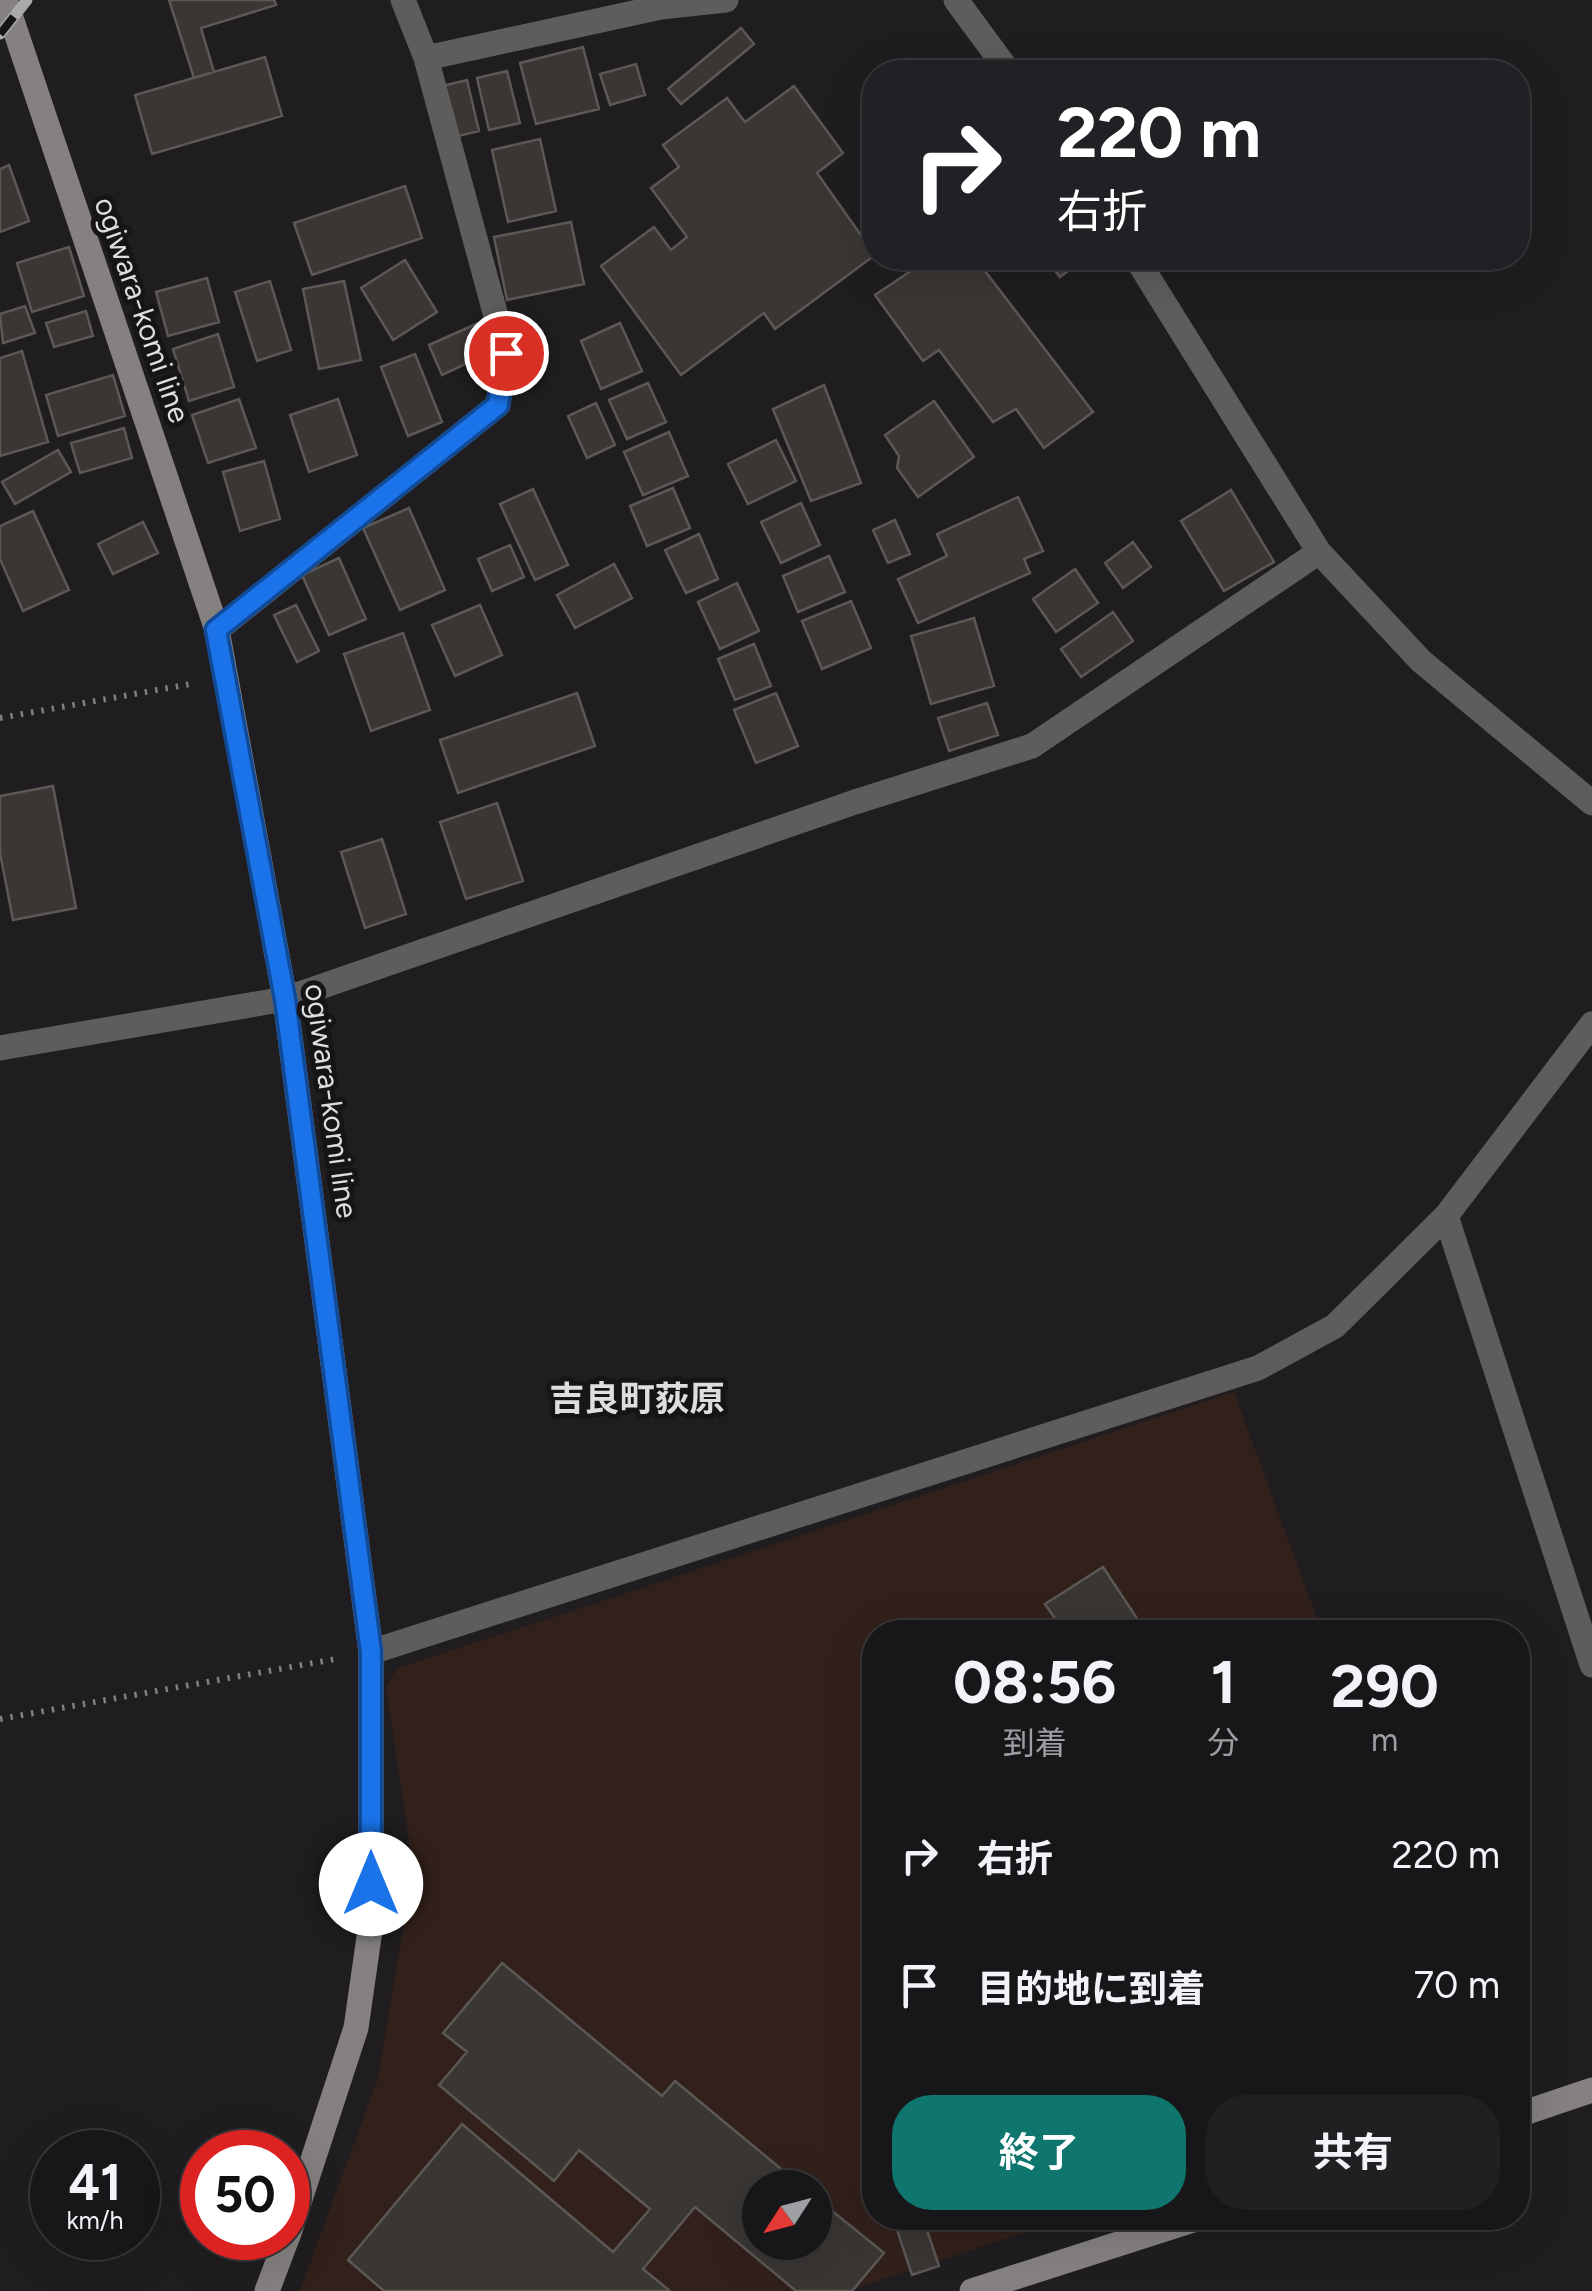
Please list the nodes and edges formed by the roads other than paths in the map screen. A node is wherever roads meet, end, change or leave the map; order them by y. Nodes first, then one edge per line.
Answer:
1 (5, 0) edge
2 (403, 0) edge
3 (726, 0) edge
4 (956, 0) edge
5 (426, 58) junction
6 (1000, 60) edge
7 (1143, 270) edge
8 (1319, 552) junction
9 (216, 630) junction
10 (1592, 803) edge
11 (285, 999) junction
12 (1592, 1024) edge
13 (0, 1048) edge
14 (1446, 1216) junction
15 (371, 1652) junction
16 (1592, 1666) edge
17 (1592, 2090) edge
18 (1530, 2110) edge
19 (310, 2167) edge
20 (1162, 2230) edge
21 (279, 2260) edge
22 (268, 2291) edge
23 (972, 2291) edge

1 - 9 main road, ogiwara-komi line
2 - 5 street
3 - 5 street
4 - 6 street
5 - 9 street
7 - 8 street
8 - 10 street
8 - 11 street
9 - 11 main road, ogiwara-komi line
11 - 13 street
11 - 15 main road, ogiwara-komi line
12 - 14 street
14 - 15 street
14 - 16 street
15 - 19 main road, ogiwara-komi line
17 - 18 main road
20 - 23 main road
21 - 22 main road, ogiwara-komi line

